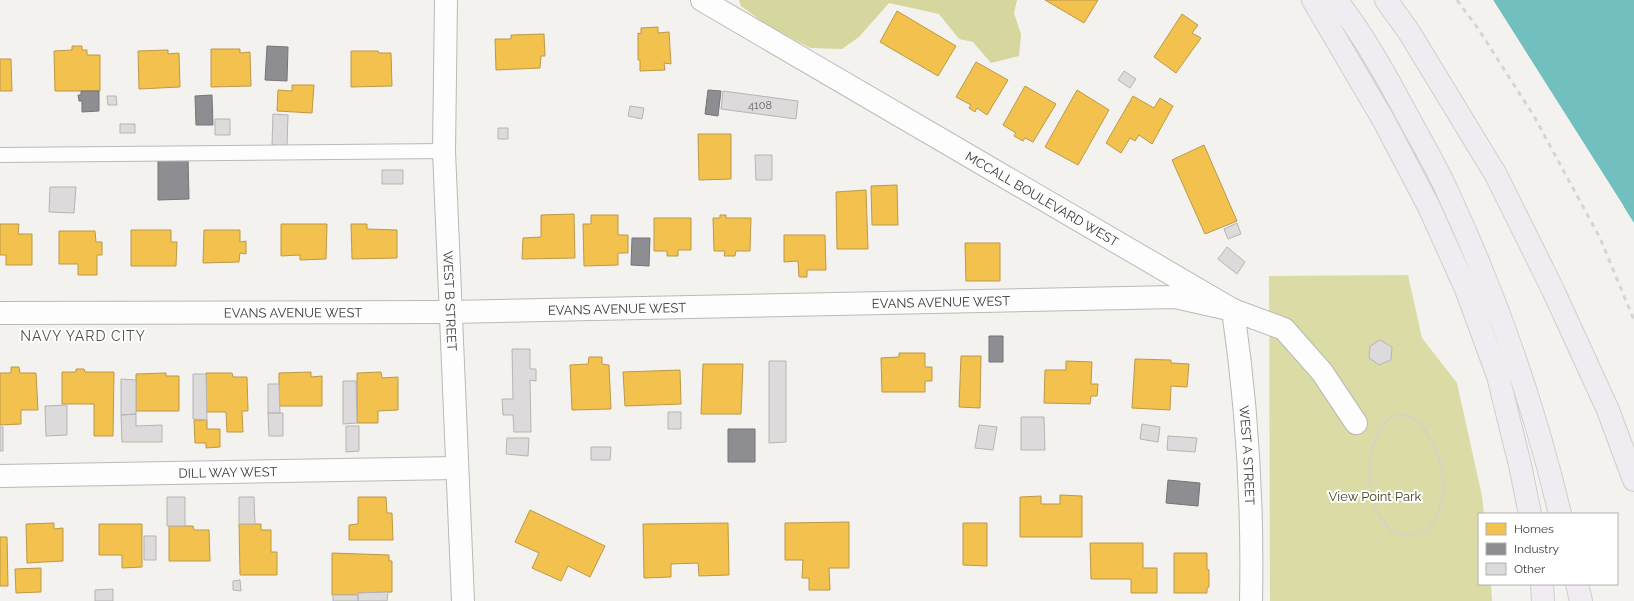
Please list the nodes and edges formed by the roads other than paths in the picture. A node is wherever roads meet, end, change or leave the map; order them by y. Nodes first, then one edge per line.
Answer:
1 (446, 0) edge
2 (702, 0) edge
3 (1313, 0) edge
4 (1336, 0) edge
5 (1386, 0) edge
6 (444, 151) junction
7 (0, 154) edge
8 (1233, 310) junction
9 (451, 312) junction
10 (0, 314) edge
11 (1356, 423) dead end
12 (456, 468) junction
13 (0, 476) edge
14 (1634, 480) edge
15 (1530, 513) edge
16 (1560, 513) edge
17 (1542, 585) edge
18 (1577, 585) edge
19 (462, 601) edge
20 (1251, 601) edge
21 (1543, 601) edge
22 (1581, 601) edge

1 - 6 street, WEST B STREET
2 - 8 street, MCCALL BOULEVARD WEST
3 - 15 highway
4 - 16 highway
5 - 14 highway
6 - 7 lane
6 - 9 street, WEST B STREET
8 - 9 street, EVANS AVENUE WEST
8 - 11 street, MCCALL BOULEVARD WEST
8 - 20 street, WEST A STREET
9 - 10 street, EVANS AVENUE WEST
9 - 12 street, WEST B STREET
12 - 13 street, DILL WAY WEST
12 - 19 street, WEST B STREET
17 - 21 highway
18 - 22 highway

